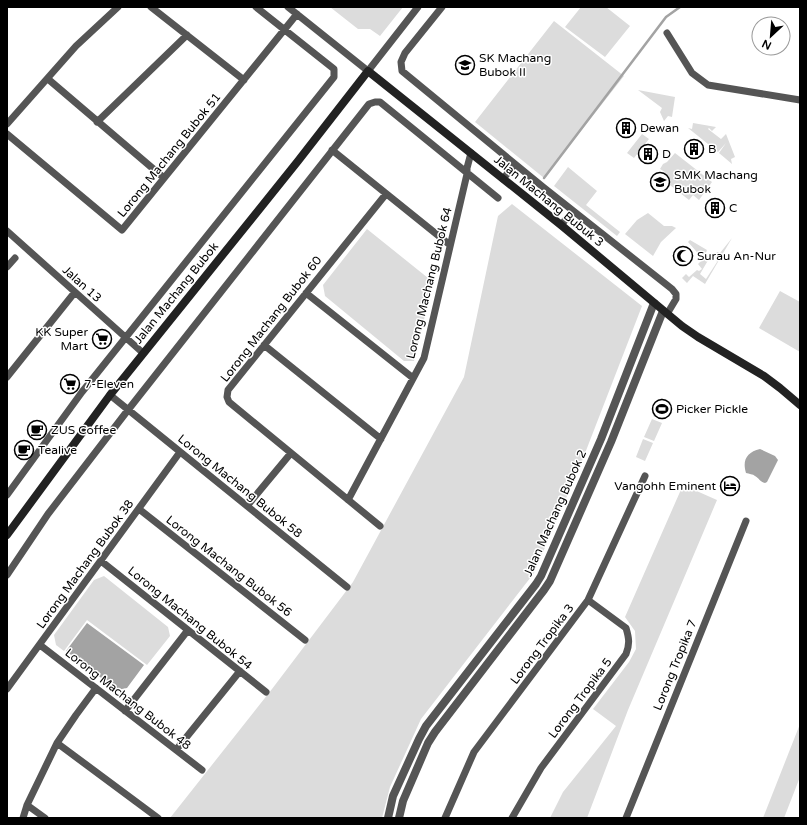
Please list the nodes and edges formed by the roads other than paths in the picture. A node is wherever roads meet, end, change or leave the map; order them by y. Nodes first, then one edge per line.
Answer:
1 (118, 7) edge
2 (151, 7) edge
3 (256, 7) edge
4 (288, 7) edge
5 (418, 7) edge
6 (442, 7) edge
7 (297, 14) junction
8 (285, 30) junction
9 (667, 33) dead end
10 (187, 35) junction
11 (368, 71) junction
12 (48, 78) junction
13 (244, 80) junction
14 (800, 100) edge
15 (98, 122) junction
16 (7, 124) edge
17 (7, 134) edge
18 (332, 150) junction
19 (471, 153) junction
20 (515, 164) junction
21 (467, 174) junction
22 (164, 178) junction
23 (503, 179) junction
24 (386, 194) junction
25 (498, 198) dead end
26 (573, 211) junction
27 (561, 225) junction
28 (7, 231) edge
29 (450, 245) junction
30 (15, 258) dead end
31 (7, 267) edge
32 (75, 292) junction
33 (306, 293) junction
34 (654, 303) junction
35 (665, 313) junction
36 (126, 338) junction
37 (264, 345) junction
38 (143, 353) junction
39 (629, 366) junction
40 (639, 371) junction
41 (7, 377) edge
42 (413, 378) junction
43 (110, 395) junction
44 (800, 405) edge
45 (128, 410) junction
46 (381, 439) junction
47 (180, 452) junction
48 (291, 453) junction
49 (645, 476) dead end
50 (7, 495) edge
51 (348, 500) junction
52 (247, 506) junction
53 (139, 509) junction
54 (746, 521) dead end
55 (380, 526) dead end
56 (7, 535) edge
57 (101, 561) junction
58 (7, 575) edge
59 (347, 587) dead end
60 (588, 600) junction
61 (188, 630) junction
62 (304, 640) dead end
63 (40, 645) junction
64 (240, 671) junction
65 (96, 688) junction
66 (7, 689) edge
67 (266, 692) dead end
68 (126, 711) junction
69 (57, 743) junction
70 (176, 750) junction
71 (202, 770) dead end
72 (27, 805) junction
73 (23, 818) edge
74 (45, 818) edge
75 (158, 818) edge
76 (388, 818) edge
77 (399, 818) edge
78 (445, 818) edge
79 (512, 818) edge
80 (626, 818) edge

1 - 12 street
2 - 10 street
3 - 8 street
4 - 7 street, Jalan Machang Bubuk 3
5 - 11 street
6 - 20 street
7 - 8 street, Lorong Machang Bubok 51
7 - 11 street, Jalan Machang Bubuk 3
8 - 13 street, Lorong Machang Bubok 51
8 - 36 street
9 - 14 street
10 - 13 street
10 - 15 street
11 - 19 main road, Jalan Machang Bubuk 3
11 - 38 main road, Jalan Machang Bubok
12 - 15 street
12 - 16 street
13 - 22 street, Lorong Machang Bubok 51
15 - 22 street
17 - 22 street, Lorong Machang Bubok 51
18 - 21 street
18 - 24 street
18 - 45 street
19 - 21 street, Lorong Machang Bubok 64
19 - 23 main road, Jalan Machang Bubuk 3
20 - 23 street
20 - 26 street
21 - 25 street
21 - 29 street, Lorong Machang Bubok 64
23 - 27 main road, Jalan Machang Bubuk 3
24 - 29 street
24 - 33 street, Lorong Machang Bubok 60
26 - 27 street
26 - 35 street
27 - 34 main road, Jalan Machang Bubuk 3
28 - 32 street, Jalan 13
29 - 42 street, Lorong Machang Bubok 64
30 - 31 street
32 - 36 street, Jalan 13
32 - 41 street
33 - 37 street, Lorong Machang Bubok 60
33 - 42 street
34 - 35 main road, Jalan Machang Bubuk 3
34 - 39 street, Jalan Machang Bubok 2
35 - 40 street, Jalan Machang Bubok 2
35 - 44 main road, Jalan Machang Bubuk 3
36 - 38 street, Jalan 13
36 - 50 street
37 - 46 street
37 - 48 street, Lorong Machang Bubok 60
38 - 43 main road, Jalan Machang Bubok
39 - 40 street
39 - 76 street, Jalan Machang Bubok 2
40 - 77 street, Jalan Machang Bubok 2
42 - 46 street, Lorong Machang Bubok 64
43 - 45 street, Lorong Machang Bubok 58
43 - 56 main road, Jalan Machang Bubok
45 - 47 street, Lorong Machang Bubok 58
45 - 58 street
46 - 51 street, Lorong Machang Bubok 64
47 - 52 street, Lorong Machang Bubok 58
47 - 53 street, Lorong Machang Bubok 38
48 - 51 street, Lorong Machang Bubok 60
48 - 52 street
49 - 60 street, Lorong Tropika 3
51 - 55 street, Lorong Machang Bubok 60
52 - 59 street, Lorong Machang Bubok 58
53 - 57 street, Lorong Machang Bubok 38
53 - 62 street, Lorong Machang Bubok 56
54 - 80 street, Lorong Tropika 7
57 - 61 street, Lorong Machang Bubok 54
57 - 63 street, Lorong Machang Bubok 38
60 - 78 street, Lorong Tropika 3
60 - 79 street, Lorong Tropika 5
61 - 64 street, Lorong Machang Bubok 54
61 - 68 street
63 - 65 street, Lorong Machang Bubok 48
63 - 66 street, Lorong Machang Bubok 38
64 - 67 street, Lorong Machang Bubok 54
64 - 70 street
65 - 68 street, Lorong Machang Bubok 48
65 - 69 street
68 - 70 street, Lorong Machang Bubok 48
69 - 72 street
69 - 75 street
70 - 71 street, Lorong Machang Bubok 48
72 - 73 street
72 - 74 street

